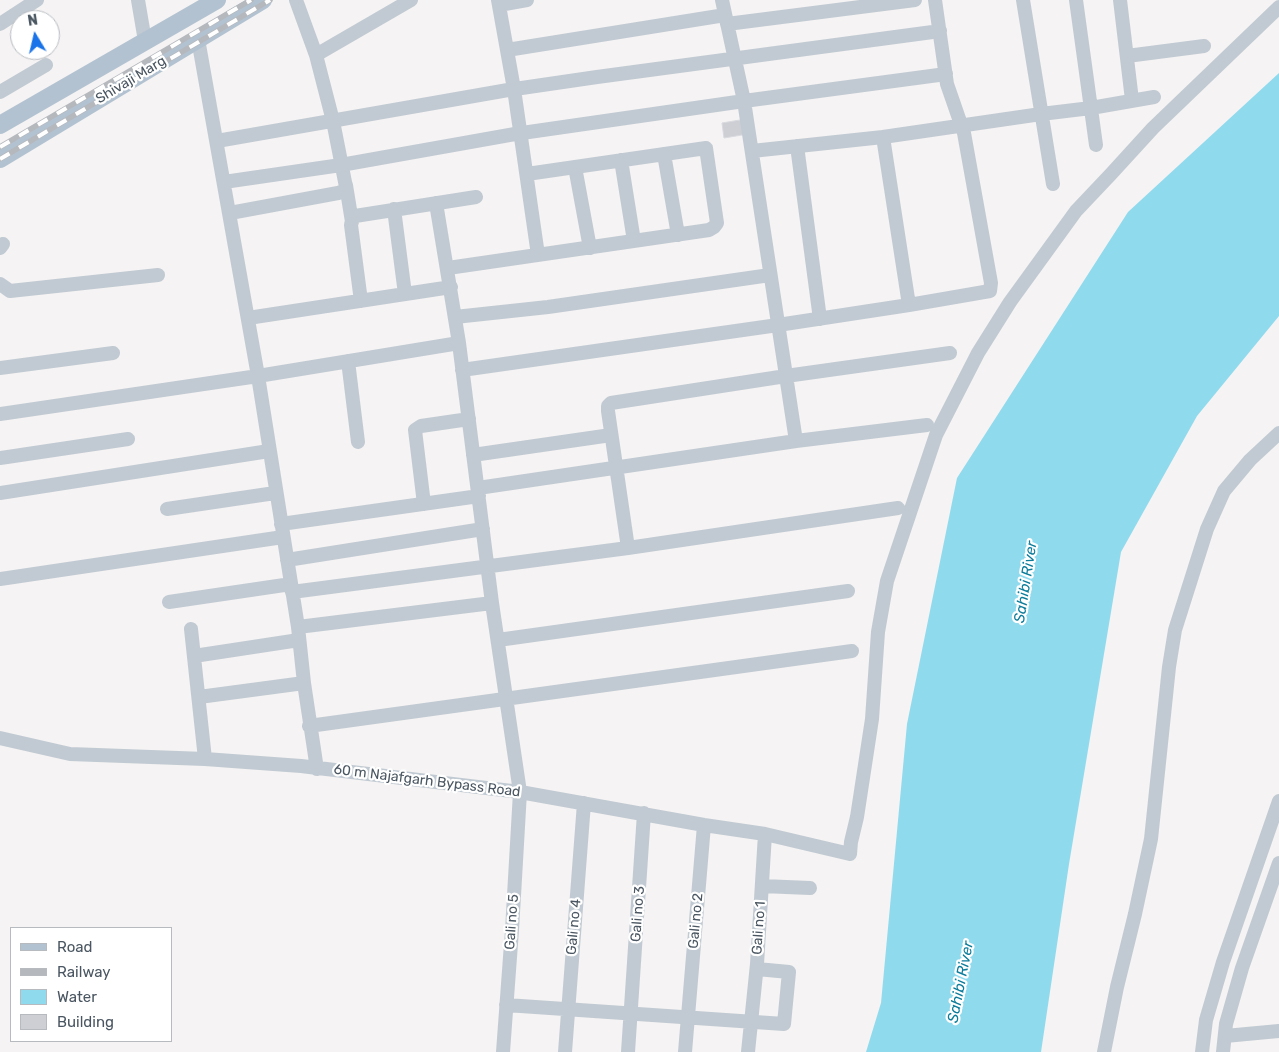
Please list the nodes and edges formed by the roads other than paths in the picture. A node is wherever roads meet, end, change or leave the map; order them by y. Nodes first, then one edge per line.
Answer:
1 (37, 0) edge
2 (138, 0) edge
3 (217, 0) edge
4 (263, 0) edge
5 (296, 0) edge
6 (411, 0) edge
7 (527, 0) edge
8 (722, 0) edge
9 (915, 0) edge
10 (935, 0) edge
11 (1023, 0) edge
12 (1076, 0) edge
13 (1120, 0) edge
14 (498, 3) edge
15 (1279, 7) edge
16 (1, 18) edge
17 (726, 20) junction
18 (940, 31) junction
19 (198, 39) junction
20 (145, 40) junction
21 (1204, 46) dead end
22 (507, 50) junction
23 (316, 55) junction
24 (1127, 56) junction
25 (734, 59) junction
26 (46, 64) dead end
27 (946, 74) junction
28 (514, 89) junction
29 (0, 92) edge
30 (1154, 97) dead end
31 (1132, 100) junction
32 (744, 101) junction
33 (1091, 108) junction
34 (1041, 114) junction
35 (333, 121) junction
36 (0, 125) edge
37 (962, 126) junction
38 (520, 134) junction
39 (883, 137) junction
40 (217, 141) junction
41 (1096, 144) dead end
42 (797, 146) junction
43 (752, 151) junction
44 (664, 154) junction
45 (0, 159) edge
46 (622, 160) junction
47 (341, 165) junction
48 (575, 167) junction
49 (527, 174) junction
50 (224, 182) junction
51 (1053, 184) dead end
52 (346, 185) junction
53 (476, 197) dead end
54 (436, 203) junction
55 (394, 209) junction
56 (230, 213) junction
57 (352, 222) junction
58 (678, 235) junction
59 (634, 241) junction
60 (590, 248) junction
61 (538, 255) junction
62 (448, 268) junction
63 (158, 275) dead end
64 (770, 275) junction
65 (0, 284) edge
66 (451, 287) junction
67 (405, 294) junction
68 (361, 301) junction
69 (909, 305) junction
70 (455, 317) junction
71 (248, 318) junction
72 (820, 319) junction
73 (778, 326) junction
74 (459, 343) junction
75 (113, 353) dead end
76 (950, 353) dead end
77 (348, 361) junction
78 (0, 368) edge
79 (462, 370) junction
80 (258, 376) junction
81 (786, 376) junction
82 (0, 414) edge
83 (469, 419) junction
84 (926, 425) dead end
85 (1279, 433) edge
86 (610, 435) junction
87 (128, 439) dead end
88 (358, 442) dead end
89 (796, 442) junction
90 (269, 451) junction
91 (473, 455) junction
92 (0, 458) edge
93 (616, 467) junction
94 (478, 492) junction
95 (0, 493) edge
96 (275, 493) junction
97 (424, 504) junction
98 (898, 508) dead end
99 (167, 509) dead end
100 (483, 529) junction
101 (282, 530) junction
102 (628, 548) junction
103 (288, 560) junction
104 (487, 566) junction
105 (0, 579) edge
106 (292, 588) junction
107 (848, 591) dead end
108 (169, 602) dead end
109 (492, 603) junction
110 (191, 629) dead end
111 (299, 634) junction
112 (498, 640) junction
113 (852, 650) dead end
114 (194, 656) junction
115 (304, 683) junction
116 (199, 697) junction
117 (506, 698) junction
118 (309, 726) junction
119 (0, 738) edge
120 (205, 759) junction
121 (317, 768) junction
122 (520, 792) junction
123 (1279, 802) edge
124 (584, 803) junction
125 (644, 813) junction
126 (704, 825) junction
127 (765, 834) junction
128 (1279, 863) edge
129 (762, 886) junction
130 (810, 888) dead end
131 (756, 970) junction
132 (506, 1005) junction
133 (567, 1009) junction
134 (632, 1014) junction
135 (688, 1018) junction
136 (751, 1021) junction
137 (1279, 1031) edge
138 (1225, 1036) junction
139 (503, 1052) edge
140 (564, 1052) edge
141 (628, 1052) edge
142 (685, 1052) edge
143 (748, 1052) edge
144 (1104, 1052) edge
145 (1202, 1052) edge
146 (1223, 1052) edge

1 - 16 street
2 - 20 street
3 - 20 main road, Shivaji Marg
4 - 19 main road, Shivaji Marg
5 - 23 street
6 - 23 street
7 - 14 street
8 - 17 street
9 - 17 street
10 - 18 street
11 - 34 street
12 - 33 street
13 - 24 street
14 - 22 street
15 - 127 street, 60 m Najafgarh Bypass Road
17 - 22 street
17 - 25 street
18 - 25 street
18 - 27 street
19 - 40 street
19 - 45 main road, Shivaji Marg
20 - 36 main road, Shivaji Marg
21 - 24 street
22 - 28 street
23 - 35 street
24 - 31 street
25 - 28 street
25 - 32 street
26 - 29 street
27 - 32 street
27 - 37 street
28 - 35 street
28 - 38 street
30 - 31 street
31 - 33 street
32 - 38 street
32 - 43 street
33 - 34 street
33 - 41 street
34 - 37 street
34 - 51 street
35 - 40 street
35 - 47 street
37 - 39 street
37 - 69 street
38 - 47 street
38 - 49 street
39 - 42 street
39 - 69 street
40 - 50 street
42 - 43 street
42 - 72 street
43 - 64 street
44 - 46 street
44 - 58 street
44 - 58 street
46 - 48 street
46 - 59 street
47 - 50 street
47 - 52 street
48 - 49 street
48 - 60 street
49 - 61 street
50 - 56 street
52 - 56 street
52 - 57 street
53 - 54 street
54 - 55 street
54 - 62 street, Gali no 5
55 - 57 street
55 - 67 street
56 - 71 street
57 - 68 street
58 - 59 street
59 - 60 street
60 - 61 street
61 - 62 street
62 - 66 street, Gali no 5
63 - 65 street
64 - 70 street
64 - 73 street
66 - 67 street
66 - 70 street, Gali no 5
67 - 68 street
68 - 71 street
69 - 72 street
70 - 74 street, Gali no 5
71 - 80 street
72 - 73 street
73 - 79 street
73 - 81 street
74 - 77 street
74 - 79 street, Gali no 5
75 - 78 street
76 - 81 street
77 - 80 street
77 - 88 street
79 - 83 street, Gali no 5
80 - 82 street
80 - 90 street
81 - 86 street
81 - 89 street
83 - 91 street, Gali no 5
83 - 97 street
84 - 89 street
85 - 144 street
86 - 91 street
86 - 93 street
87 - 92 street
89 - 93 street
90 - 95 street
90 - 96 street
91 - 94 street, Gali no 5
93 - 94 street
93 - 102 street
94 - 97 street
94 - 100 street, Gali no 5
96 - 99 street
96 - 101 street
97 - 101 street
98 - 102 street
100 - 103 street
100 - 104 street, Gali no 5
101 - 103 street
101 - 105 street
102 - 104 street
103 - 106 street
104 - 106 street
104 - 109 street, Gali no 5
106 - 108 street
106 - 111 street
107 - 112 street
109 - 111 street
109 - 112 street, Gali no 5
110 - 114 street
111 - 114 street
111 - 115 street
112 - 117 street, Gali no 5
113 - 117 street
114 - 116 street
115 - 116 street
115 - 118 street
116 - 120 street
117 - 118 street
117 - 122 street, Gali no 5
118 - 121 street
119 - 120 street, 60 m Najafgarh Bypass Road
120 - 121 street, 60 m Najafgarh Bypass Road
121 - 122 street, 60 m Najafgarh Bypass Road
122 - 124 street, 60 m Najafgarh Bypass Road
122 - 132 street, Gali no 5
123 - 145 street
124 - 125 street, 60 m Najafgarh Bypass Road
124 - 133 street, Gali no 4
125 - 126 street, 60 m Najafgarh Bypass Road
125 - 134 street, Gali no 3
126 - 127 street, 60 m Najafgarh Bypass Road
126 - 135 street, Gali no 2
127 - 129 street, Gali no 1
128 - 138 street
129 - 130 street, Gali no 1
129 - 131 street, Gali no 1
131 - 136 street, Gali no 1
131 - 136 street
132 - 133 street
132 - 139 street, Gali no 5
133 - 134 street
133 - 140 street, Gali no 4
134 - 135 street
134 - 141 street, Gali no 3
135 - 136 street
135 - 142 street, Gali no 2
136 - 143 street, Gali no 1
137 - 138 street
138 - 146 street

